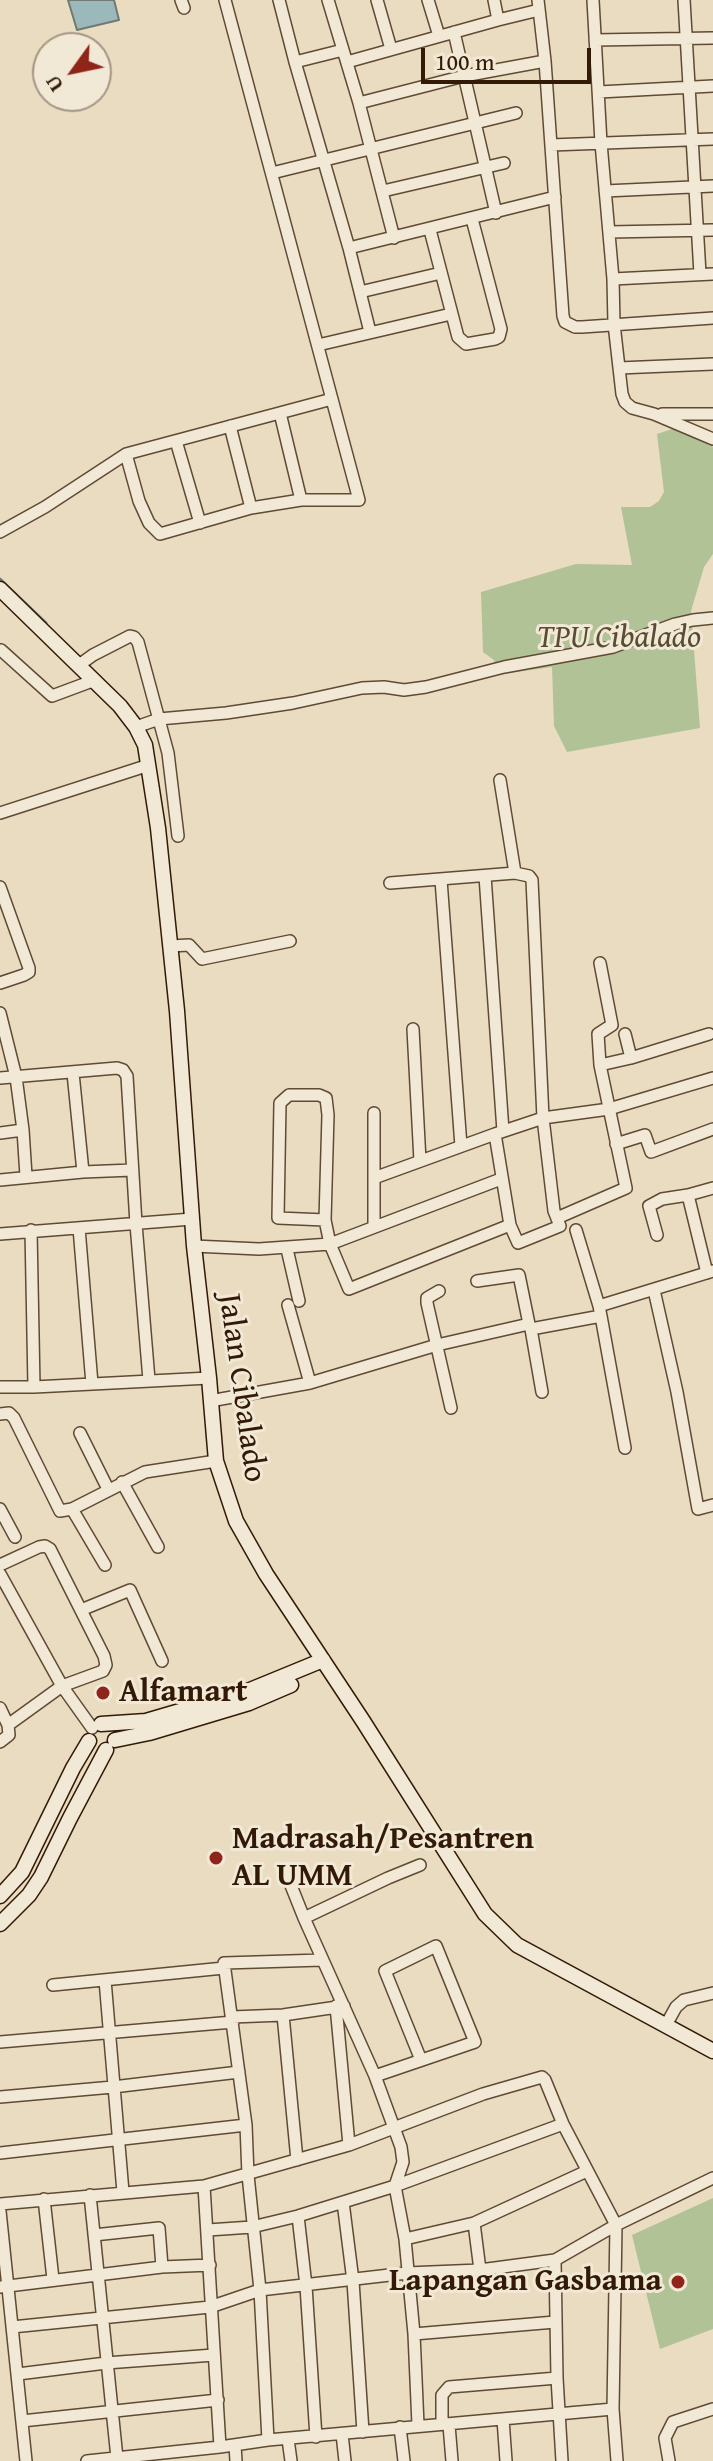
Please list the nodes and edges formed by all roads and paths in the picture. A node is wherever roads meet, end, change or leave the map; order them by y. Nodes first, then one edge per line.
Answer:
1 (225, 0) edge
2 (279, 0) edge
3 (328, 0) edge
4 (377, 0) edge
5 (428, 0) edge
6 (494, 0) edge
7 (593, 0) edge
8 (684, 0) edge
9 (539, 5) edge
10 (498, 20) junction
11 (454, 32) junction
12 (439, 36) junction
13 (713, 38) edge
14 (687, 39) junction
15 (595, 40) junction
16 (391, 49) junction
17 (345, 56) junction
18 (545, 61) junction
19 (295, 62) junction
20 (464, 76) junction
21 (713, 86) edge
22 (689, 87) junction
23 (599, 92) junction
24 (359, 103) junction
25 (516, 113) dead end
26 (475, 122) junction
27 (691, 139) junction
28 (713, 139) edge
29 (601, 143) junction
30 (551, 145) junction
31 (371, 148) junction
32 (323, 160) junction
33 (504, 163) dead end
34 (486, 168) junction
35 (272, 173) junction
36 (695, 186) junction
37 (713, 186) edge
38 (383, 191) junction
39 (605, 191) junction
40 (555, 197) junction
41 (496, 213) junction
42 (472, 219) junction
43 (430, 230) junction
44 (698, 230) junction
45 (713, 230) edge
46 (609, 232) junction
47 (394, 238) junction
48 (349, 248) junction
49 (441, 273) junction
50 (700, 274) junction
51 (713, 274) edge
52 (613, 279) junction
53 (360, 292) junction
54 (451, 314) junction
55 (713, 318) edge
56 (614, 324) junction
57 (370, 332) junction
58 (318, 345) junction
59 (713, 364) edge
60 (619, 368) junction
61 (332, 399) junction
62 (280, 413) junction
63 (654, 414) junction
64 (713, 414) edge
65 (230, 426) junction
66 (713, 439) edge
67 (176, 441) junction
68 (126, 454) junction
69 (301, 500) junction
70 (251, 508) junction
71 (200, 523) junction
72 (0, 532) edge
73 (0, 589) edge
74 (713, 618) edge
75 (1, 650) edge
76 (86, 660) junction
77 (95, 680) junction
78 (147, 723) junction
79 (149, 765) junction
80 (500, 780) dead end
81 (0, 813) edge
82 (178, 836) dead end
83 (515, 873) junction
84 (485, 876) junction
85 (441, 880) junction
86 (390, 883) dead end
87 (0, 887) edge
88 (290, 941) dead end
89 (176, 945) junction
90 (600, 963) dead end
91 (0, 983) edge
92 (0, 1013) edge
93 (413, 1029) dead end
94 (625, 1034) dead end
95 (709, 1034) dead end
96 (631, 1058) junction
97 (600, 1065) junction
98 (73, 1073) junction
99 (16, 1077) junction
100 (0, 1078) edge
101 (713, 1078) edge
102 (609, 1109) junction
103 (374, 1113) dead end
104 (543, 1118) junction
105 (713, 1129) edge
106 (23, 1130) junction
107 (499, 1132) junction
108 (0, 1133) edge
109 (616, 1144) junction
110 (461, 1146) junction
111 (420, 1161) junction
112 (132, 1170) junction
113 (83, 1172) junction
114 (26, 1176) junction
115 (374, 1178) junction
116 (501, 1179) junction
117 (0, 1180) edge
118 (713, 1188) edge
119 (688, 1195) junction
120 (557, 1218) junction
121 (192, 1219) junction
122 (325, 1220) junction
123 (136, 1224) junction
124 (510, 1225) junction
125 (374, 1227) junction
126 (79, 1228) junction
127 (31, 1230) junction
128 (576, 1230) dead end
129 (0, 1234) edge
130 (657, 1235) dead end
131 (330, 1244) junction
132 (194, 1246) junction
133 (287, 1249) junction
134 (710, 1272) edge
135 (477, 1281) dead end
136 (654, 1290) junction
137 (439, 1291) dead end
138 (600, 1311) junction
139 (530, 1327) junction
140 (437, 1345) junction
141 (209, 1378) junction
142 (149, 1380) junction
143 (310, 1383) junction
144 (92, 1384) junction
145 (0, 1387) edge
146 (34, 1387) junction
147 (542, 1392) dead end
148 (219, 1400) junction
149 (451, 1408) dead end
150 (0, 1414) edge
151 (80, 1433) dead end
152 (625, 1448) dead end
153 (216, 1461) junction
154 (122, 1482) junction
155 (108, 1489) junction
156 (713, 1505) edge
157 (0, 1509) edge
158 (72, 1509) junction
159 (15, 1537) dead end
160 (158, 1547) dead end
161 (0, 1565) edge
162 (105, 1565) dead end
163 (0, 1574) edge
164 (81, 1610) junction
165 (162, 1661) dead end
166 (326, 1664) junction
167 (62, 1686) junction
168 (0, 1708) edge
169 (8, 1725) junction
170 (94, 1731) junction
171 (0, 1742) edge
172 (110, 1745) junction
173 (420, 1865) dead end
174 (286, 1873) dead end
175 (0, 1896) edge
176 (304, 1918) junction
177 (0, 1924) edge
178 (322, 1960) junction
179 (224, 1968) junction
180 (105, 1980) junction
181 (53, 1985) dead end
182 (713, 1993) edge
183 (340, 2006) junction
184 (283, 2015) junction
185 (233, 2019) junction
186 (666, 2025) junction
187 (109, 2031) junction
188 (0, 2042) edge
189 (713, 2051) edge
190 (421, 2060) junction
191 (239, 2072) junction
192 (375, 2076) junction
193 (113, 2087) junction
194 (0, 2097) edge
195 (563, 2124) junction
196 (246, 2125) junction
197 (395, 2127) junction
198 (118, 2138) junction
199 (349, 2145) junction
200 (0, 2153) edge
201 (297, 2160) junction
202 (587, 2171) junction
203 (248, 2175) junction
204 (713, 2178) edge
205 (204, 2186) junction
206 (395, 2186) junction
207 (123, 2192) junction
208 (90, 2195) junction
209 (44, 2199) junction
210 (343, 2202) junction
211 (0, 2204) edge
212 (0, 2211) edge
213 (298, 2216) junction
214 (474, 2223) junction
215 (616, 2225) junction
216 (252, 2227) junction
217 (208, 2230) junction
218 (94, 2235) junction
219 (405, 2239) junction
220 (555, 2260) junction
221 (210, 2265) junction
222 (162, 2267) junction
223 (480, 2270) junction
224 (407, 2273) junction
225 (97, 2274) junction
226 (53, 2279) junction
227 (353, 2281) junction
228 (4, 2286) edge
229 (306, 2286) junction
230 (260, 2290) junction
231 (210, 2307) junction
232 (102, 2319) junction
233 (555, 2322) junction
234 (12, 2327) junction
235 (414, 2334) junction
236 (214, 2355) junction
237 (106, 2363) junction
238 (18, 2374) junction
239 (557, 2378) junction
240 (218, 2400) junction
241 (613, 2409) junction
242 (713, 2409) edge
243 (113, 2411) junction
244 (559, 2415) junction
245 (503, 2419) junction
246 (22, 2421) junction
247 (446, 2424) junction
248 (418, 2425) junction
249 (400, 2427) junction
250 (363, 2432) junction
251 (342, 2434) junction
252 (316, 2437) junction
253 (288, 2439) junction
254 (268, 2440) junction
255 (235, 2445) junction
256 (220, 2447) junction
257 (184, 2456) edge
258 (117, 2458) junction
259 (26, 2461) edge
260 (87, 2461) edge
261 (236, 2461) edge
262 (291, 2461) edge
263 (345, 2461) edge
264 (404, 2461) edge
265 (452, 2461) edge
266 (506, 2461) edge
267 (562, 2461) edge
268 (617, 2461) edge
269 (669, 2461) edge

1 - 35 street
2 - 19 street
3 - 17 street
4 - 16 street
5 - 12 street
6 - 10 street
7 - 15 street
8 - 14 street
9 - 10 street
9 - 18 street
10 - 11 street
11 - 12 street
11 - 20 street
12 - 16 street
13 - 14 street
14 - 15 street
14 - 22 street
15 - 23 street
16 - 17 street
17 - 19 street
17 - 24 street
18 - 20 street
18 - 30 street
19 - 32 street
20 - 24 street
20 - 26 street
21 - 22 street
22 - 23 street
22 - 27 street
23 - 29 street
24 - 31 street
25 - 26 street
26 - 31 street
26 - 34 street
27 - 28 street
27 - 29 street
27 - 36 street
29 - 30 street
29 - 39 street
30 - 40 street
31 - 32 street
31 - 38 street
32 - 35 street
32 - 48 street
33 - 34 street
34 - 38 street
34 - 41 street
35 - 58 street
36 - 37 street
36 - 39 street
36 - 44 street
38 - 47 street
39 - 46 street
40 - 41 street
40 - 56 street
41 - 42 street
42 - 43 street
42 - 54 street
43 - 47 street
43 - 49 street
44 - 45 street
44 - 46 street
44 - 50 street
46 - 52 street
47 - 48 street
48 - 53 street
49 - 53 street
49 - 54 street
50 - 51 street
50 - 52 street
52 - 56 street
53 - 57 street
54 - 57 street
55 - 56 street
56 - 60 street
57 - 58 street
58 - 61 street
59 - 60 street
60 - 63 street
61 - 62 street
61 - 69 street
62 - 65 street
62 - 69 street
63 - 64 street
63 - 66 street
65 - 67 street
65 - 70 street
67 - 68 street
67 - 71 street
68 - 71 street
68 - 72 street
69 - 70 street
70 - 71 street
73 - 76 street, Jalan Cibalado
74 - 78 street
75 - 77 street
76 - 77 street, Jalan Cibalado
76 - 78 street
77 - 78 street, Jalan Cibalado
78 - 79 street, Jalan Cibalado
78 - 82 street
79 - 81 street
79 - 89 street, Jalan Cibalado
80 - 83 street
83 - 84 street
83 - 104 street
84 - 85 street
84 - 107 street
85 - 86 street
85 - 110 street
87 - 91 street
88 - 89 street
89 - 121 street, Jalan Cibalado
90 - 97 street
92 - 99 street
93 - 111 street
94 - 96 street
95 - 96 street
96 - 97 street
97 - 102 street
98 - 99 street
98 - 112 street
98 - 113 street
99 - 100 street
99 - 106 street
101 - 102 street
102 - 104 street
102 - 109 street
103 - 115 street
104 - 107 street
104 - 120 street
105 - 109 street
106 - 108 street
106 - 114 street
107 - 110 street
107 - 116 street
109 - 120 street
110 - 111 street
111 - 115 street
112 - 113 street
112 - 123 street
113 - 114 street
114 - 117 street
115 - 125 street
116 - 124 street
116 - 125 street
118 - 119 street
119 - 130 street
119 - 134 street
120 - 124 street
121 - 123 street
121 - 132 street, Jalan Cibalado
122 - 122 street
122 - 131 street
123 - 126 street
123 - 142 street
124 - 131 street
125 - 131 street
126 - 127 street
126 - 144 street
127 - 129 street
127 - 146 street
128 - 138 street
131 - 133 street
132 - 133 street
132 - 141 street, Jalan Cibalado
133 - 143 street
134 - 136 street
135 - 139 street
136 - 138 street
136 - 156 street
137 - 140 street
138 - 139 street
138 - 152 street
139 - 140 street
139 - 147 street
140 - 143 street
140 - 149 street
141 - 142 street
141 - 148 street, Jalan Cibalado
142 - 144 street
143 - 148 street
144 - 146 street
145 - 146 street
148 - 153 street, Jalan Cibalado
150 - 158 street
151 - 155 street
153 - 154 street
153 - 166 street, Jalan Cibalado
154 - 155 street
154 - 160 street
155 - 158 street
157 - 159 street
158 - 162 street
161 - 164 street
163 - 167 street
164 - 165 street
164 - 167 street
166 - 170 street
166 - 172 street
166 - 186 street, Jalan Cibalado
167 - 169 street
167 - 170 street
168 - 169 street
169 - 171 street
170 - 172 street
170 - 172 street
170 - 175 street
172 - 177 street
173 - 176 street
174 - 176 street
176 - 178 street
178 - 179 street
178 - 183 street
179 - 180 street
179 - 185 street
180 - 181 street
180 - 187 street
182 - 186 street
183 - 184 street
183 - 192 street
183 - 199 street
184 - 185 street
184 - 201 street
185 - 187 street
185 - 191 street
186 - 189 street, Jalan Cibalado
187 - 188 street
187 - 193 street
190 - 190 street
190 - 192 street
191 - 193 street
191 - 196 street
192 - 197 street
193 - 194 street
193 - 198 street
195 - 197 street
195 - 202 street
195 - 206 street
196 - 198 street
196 - 203 street
197 - 199 street
197 - 206 street
198 - 200 street
198 - 207 street
199 - 201 street
201 - 203 street
202 - 214 street
202 - 215 street
203 - 205 street
203 - 216 street
204 - 215 street
205 - 207 street
205 - 217 street
206 - 210 street
206 - 219 street
207 - 208 street
208 - 209 street
208 - 218 street
209 - 211 street
209 - 226 street
210 - 213 street
210 - 227 street
212 - 228 street
213 - 216 street
213 - 229 street
214 - 219 street
214 - 223 street
215 - 220 street
215 - 241 street
216 - 217 street
216 - 230 street
217 - 221 street
218 - 222 street
218 - 225 street
219 - 224 street
220 - 223 street
220 - 233 street
221 - 222 street
221 - 231 street
222 - 225 street
223 - 224 street
224 - 227 street
224 - 235 street
225 - 226 street
225 - 232 street
226 - 228 street
227 - 229 street
227 - 250 street
228 - 234 street
229 - 230 street
229 - 252 street
230 - 231 street
230 - 254 street
231 - 232 street
231 - 236 street
232 - 234 street
232 - 237 street
233 - 235 street
233 - 239 street
234 - 238 street
235 - 248 street
236 - 237 street
236 - 240 street
237 - 238 street
237 - 243 street
238 - 246 street
239 - 244 street
239 - 247 street
240 - 243 street
240 - 256 street
241 - 244 street
241 - 268 street
242 - 269 street
243 - 246 street
243 - 258 street
244 - 245 street
244 - 267 street
245 - 247 street
245 - 266 street
246 - 259 street
247 - 248 street
247 - 265 street
248 - 249 street
249 - 250 street
249 - 264 street
250 - 251 street
251 - 252 street
251 - 263 street
252 - 253 street
253 - 254 street
253 - 262 street
254 - 255 street
255 - 256 street
255 - 261 street
256 - 257 street
257 - 258 street
258 - 260 street

